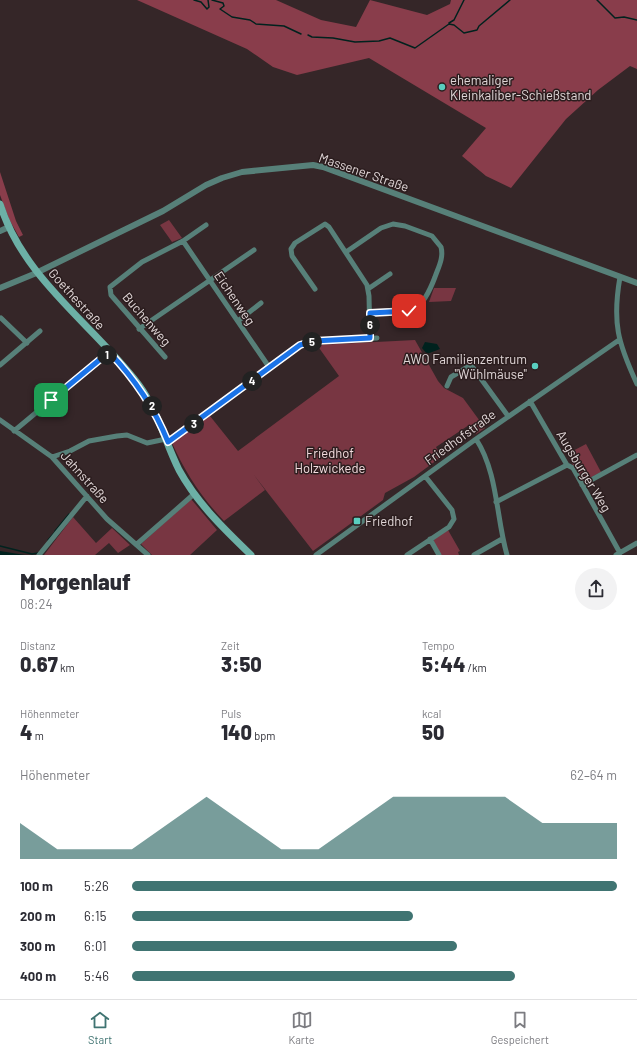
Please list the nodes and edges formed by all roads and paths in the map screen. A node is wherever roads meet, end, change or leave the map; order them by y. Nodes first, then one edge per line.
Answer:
1 (0, 204) edge
2 (206, 225) dead end
3 (9, 227) junction
4 (0, 230) edge
5 (183, 241) junction
6 (254, 250) dead end
7 (346, 252) junction
8 (37, 273) junction
9 (390, 274) dead end
10 (620, 277) junction
11 (210, 280) junction
12 (637, 283) edge
13 (0, 288) edge
14 (315, 289) dead end
15 (368, 289) junction
16 (261, 303) dead end
17 (370, 313) junction
18 (0, 318) edge
19 (238, 321) junction
20 (139, 329) junction
21 (40, 331) dead end
22 (370, 338) junction
23 (377, 338) dead end
24 (619, 340) junction
25 (27, 343) junction
26 (109, 352) junction
27 (164, 357) dead end
28 (0, 365) edge
29 (269, 367) junction
30 (637, 384) edge
31 (447, 386) dead end
32 (530, 402) junction
33 (508, 416) junction
34 (0, 420) edge
35 (14, 430) junction
36 (476, 438) junction
37 (167, 440) junction
38 (637, 455) edge
39 (52, 457) junction
40 (567, 464) junction
41 (425, 476) junction
42 (582, 485) junction
43 (194, 494) junction
44 (87, 496) junction
45 (496, 502) junction
46 (430, 539) junction
47 (502, 540) junction
48 (637, 543) edge
49 (138, 544) junction
50 (618, 554) edge
51 (39, 555) edge
52 (148, 555) edge
53 (251, 555) edge
54 (316, 555) edge
55 (407, 555) edge
56 (439, 555) edge
57 (474, 555) edge
58 (507, 555) edge

1 - 3 main road, Goethestraße
2 - 5 street
3 - 4 street
3 - 8 main road, Goethestraße
5 - 11 street, Eichenweg
5 - 20 street, Buchenweg
6 - 11 street
7 - 14 street
7 - 15 street
7 - 17 street
8 - 10 street, Massener Straße
8 - 13 street, Massener Straße
8 - 26 main road, Goethestraße
9 - 15 street
10 - 12 street, Massener Straße
10 - 24 street
11 - 19 street, Eichenweg
11 - 20 street
15 - 17 street
16 - 19 street
17 - 22 street
18 - 25 street
19 - 29 street, Eichenweg
20 - 27 street, Buchenweg
21 - 25 street
22 - 23 street
22 - 29 street
24 - 30 street
24 - 32 street, Friedhofstraße
25 - 28 street
26 - 35 street
26 - 37 main road, Goethestraße
29 - 37 street
31 - 33 street
32 - 33 street, Friedhofstraße
32 - 40 street, Augsburger Weg
33 - 36 street, Friedhofstraße
34 - 35 street, Jahnstraße
35 - 39 street, Jahnstraße
36 - 41 street, Friedhofstraße
36 - 45 street
37 - 39 street
37 - 43 main road, Goethestraße
38 - 42 street
39 - 44 street, Jahnstraße
40 - 42 street, Augsburger Weg
40 - 45 street
41 - 46 street
41 - 54 street, Friedhofstraße
42 - 50 street, Augsburger Weg
43 - 49 street
43 - 53 main road, Goethestraße
44 - 49 street, Jahnstraße
44 - 51 street
45 - 47 street
46 - 55 street
46 - 56 street
47 - 57 street
47 - 58 street
48 - 50 street
49 - 52 street, Jahnstraße

